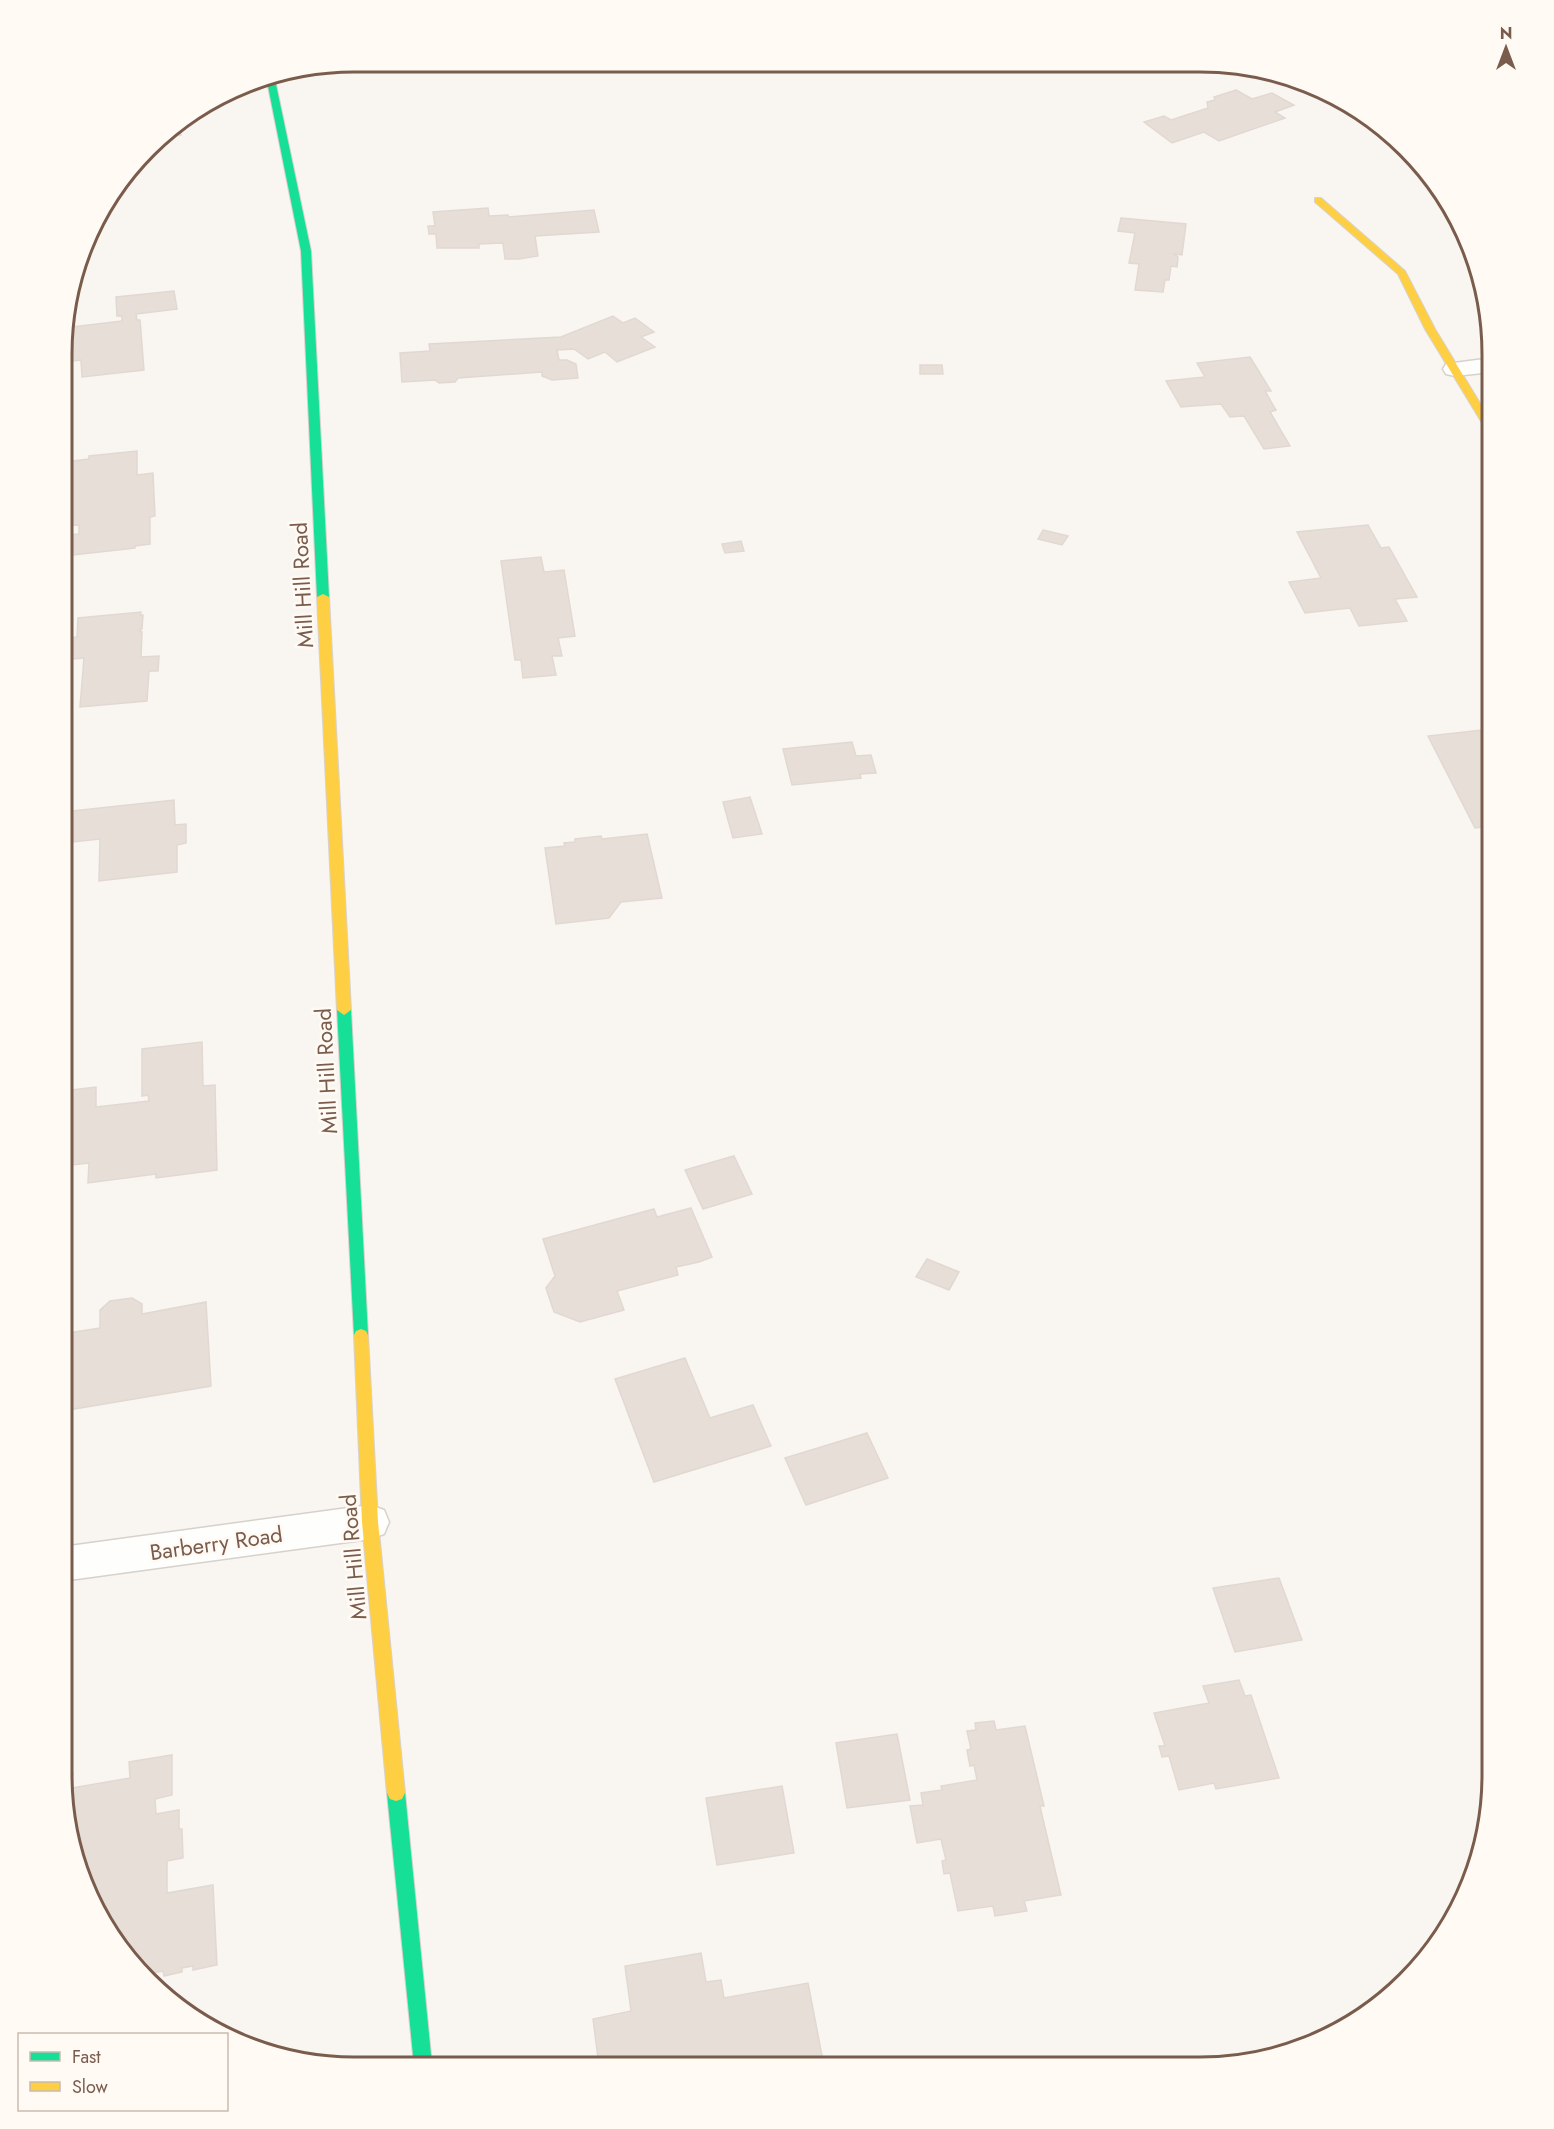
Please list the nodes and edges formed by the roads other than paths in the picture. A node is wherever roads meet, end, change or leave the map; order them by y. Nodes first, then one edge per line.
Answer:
1 (272, 85) edge
2 (1318, 200) dead end
3 (1482, 366) edge
4 (1455, 369) junction
5 (1482, 414) edge
6 (370, 1522) junction
7 (72, 1563) edge
8 (422, 2057) edge

1 - 6 street, Mill Hill Road
2 - 4 street
3 - 4 street
4 - 5 street
6 - 7 street, Barberry Road
6 - 8 street, Mill Hill Road

